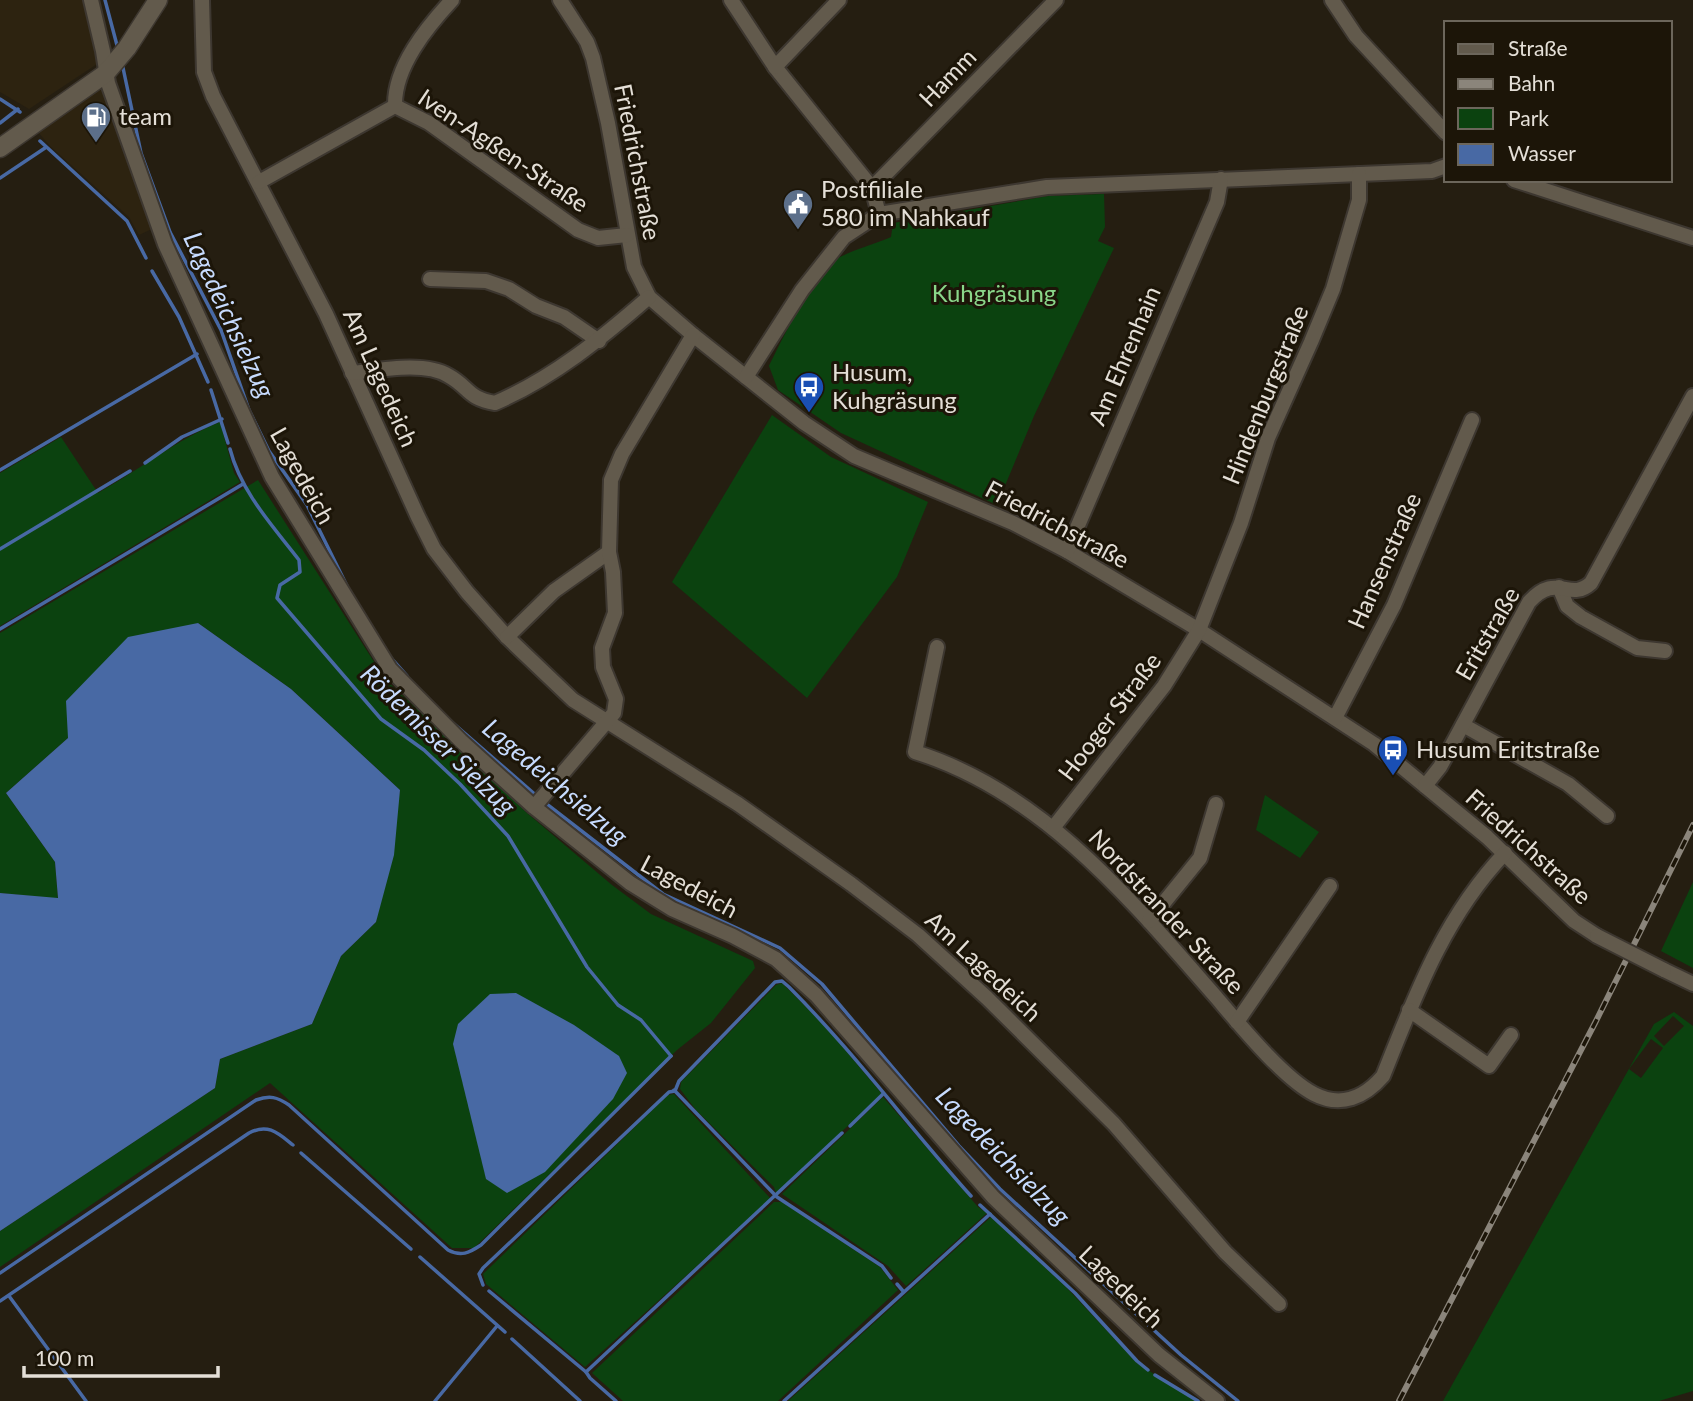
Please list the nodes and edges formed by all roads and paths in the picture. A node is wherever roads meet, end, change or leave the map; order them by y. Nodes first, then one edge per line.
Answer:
1 (91, 0) edge
2 (158, 0) edge
3 (202, 0) edge
4 (452, 0) edge
5 (560, 0) edge
6 (731, 0) edge
7 (839, 0) edge
8 (1055, 0) edge
9 (1332, 0) edge
10 (775, 67) junction
11 (105, 74) junction
12 (396, 106) junction
13 (1444, 131) edge
14 (0, 148) edge
15 (1444, 167) edge
16 (1359, 174) junction
17 (1221, 179) junction
18 (259, 182) junction
19 (1520, 182) edge
20 (872, 188) junction
21 (879, 215) junction
22 (627, 235) junction
23 (1693, 238) edge
24 (430, 279) dead end
25 (649, 297) junction
26 (693, 335) junction
27 (599, 341) junction
28 (352, 373) junction
29 (746, 377) junction
30 (1693, 396) edge
31 (1472, 420) dead end
32 (1067, 551) junction
33 (609, 552) junction
34 (1559, 587) junction
35 (1199, 630) junction
36 (507, 637) junction
37 (937, 647) dead end
38 (1665, 651) dead end
39 (1335, 718) junction
40 (606, 723) junction
41 (1463, 725) junction
42 (1425, 786) junction
43 (1216, 804) dead end
44 (534, 807) junction
45 (1607, 816) dead end
46 (1053, 828) junction
47 (1504, 853) junction
48 (1330, 886) dead end
49 (1149, 921) junction
50 (1693, 984) edge
51 (1409, 1010) junction
52 (1237, 1022) junction
53 (1511, 1035) dead end
54 (1279, 1304) dead end
55 (1217, 1401) edge

1 - 11 street, Lagedeich
2 - 11 street
3 - 18 street, Am Lagedeich
4 - 12 street, Iven-Agßen-Straße
5 - 22 street, Friedrichstraße
6 - 10 street
7 - 10 street
8 - 20 street, Hamm
9 - 13 street
10 - 20 street
11 - 14 street
11 - 44 street, Lagedeich
12 - 18 street, Iven-Agßen-Straße
12 - 22 street, Iven-Agßen-Straße
15 - 16 street
16 - 17 street
16 - 35 street, Hindenburgstraße
17 - 21 street
17 - 32 street, Am Ehrenhain
18 - 28 street, Am Lagedeich
19 - 23 street
20 - 21 street
21 - 29 street
22 - 25 street, Friedrichstraße
24 - 27 street
25 - 26 street, Friedrichstraße
25 - 27 street
26 - 29 street, Friedrichstraße
26 - 33 street
27 - 28 street
28 - 36 street, Am Lagedeich
29 - 32 street, Friedrichstraße
30 - 34 street, Eritstraße
31 - 39 street, Hansenstraße
32 - 35 street, Friedrichstraße
33 - 36 street
33 - 40 street
34 - 38 street
34 - 41 street, Eritstraße
35 - 39 street, Friedrichstraße
35 - 46 street, Hooger Straße
36 - 40 street, Am Lagedeich
37 - 46 street, Nordstrander Straße
39 - 42 street, Friedrichstraße
40 - 44 street
40 - 54 street, Am Lagedeich
41 - 42 street, Eritstraße
41 - 45 street
42 - 47 street, Friedrichstraße
43 - 49 street
44 - 55 street, Lagedeich
46 - 49 street, Nordstrander Straße
47 - 50 street, Friedrichstraße, bridge
47 - 51 street
48 - 52 street
49 - 52 street, Nordstrander Straße
51 - 52 street, Nordstrander Straße
51 - 53 street

